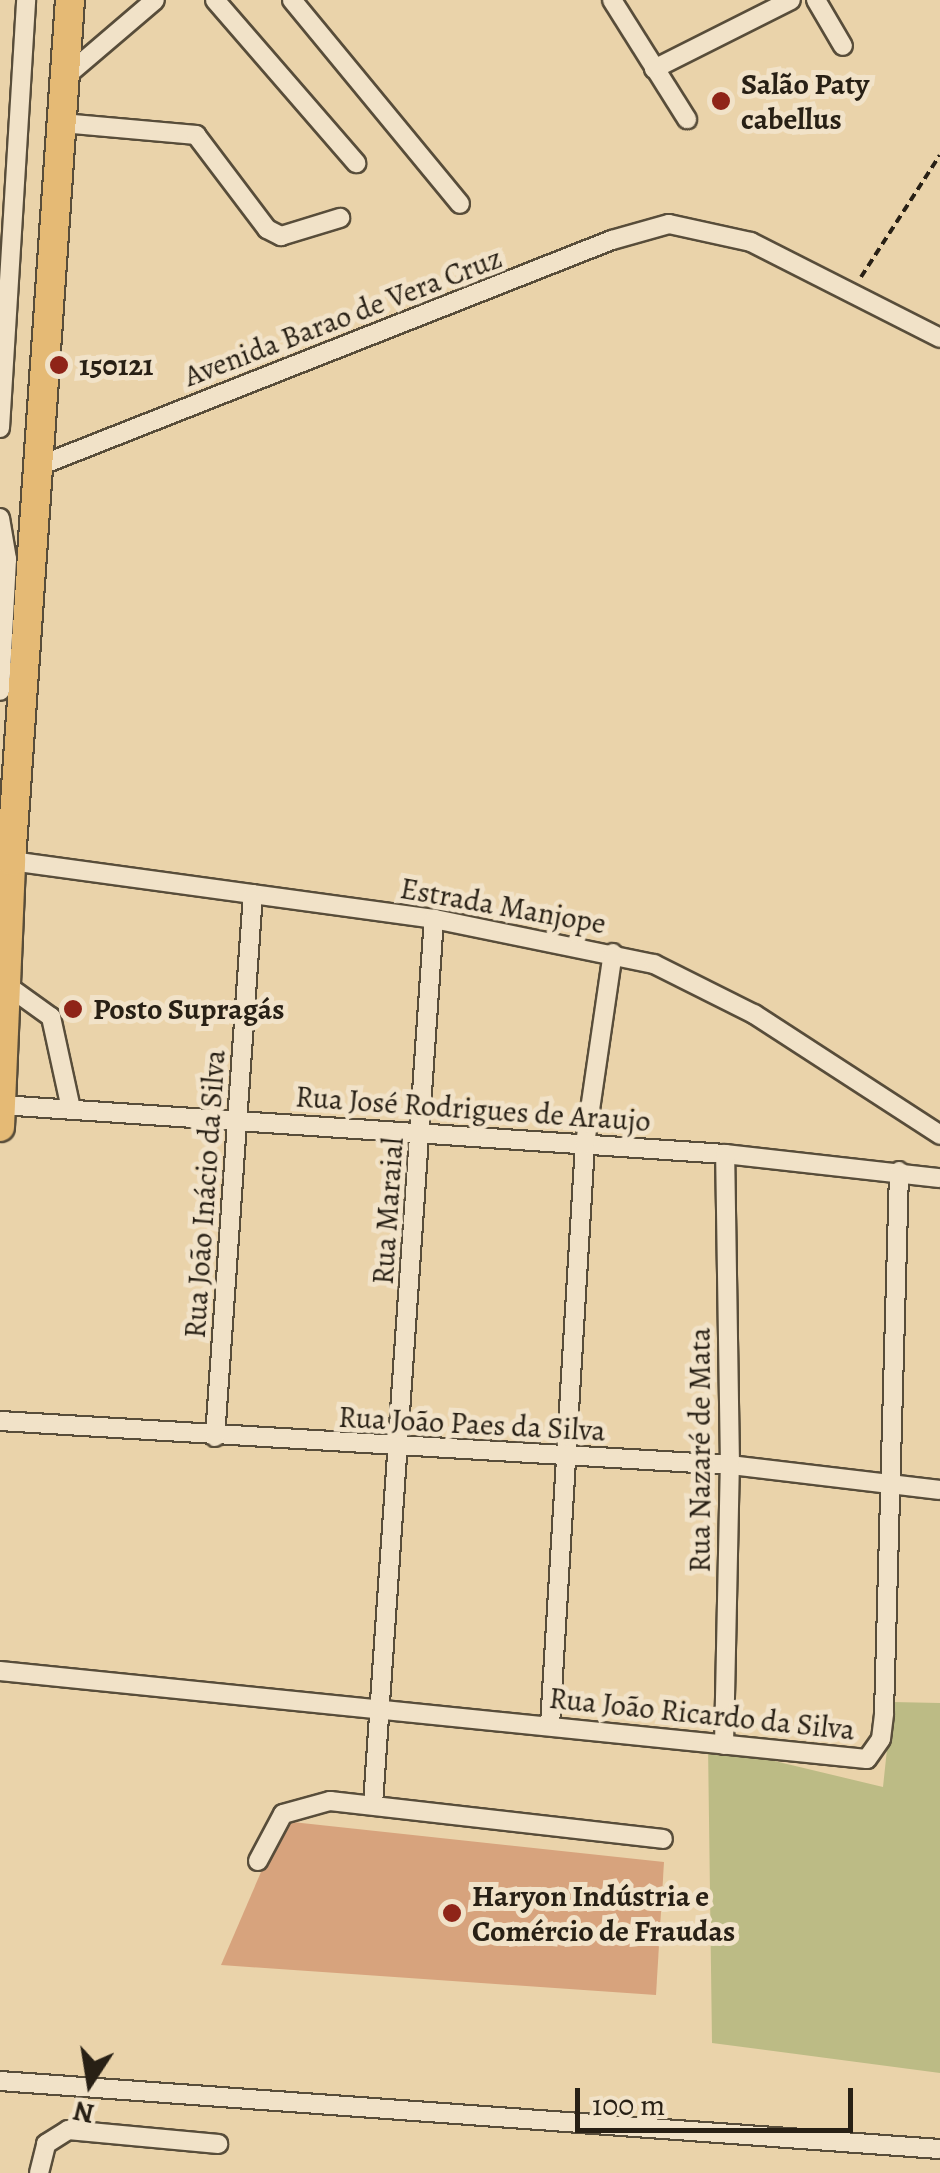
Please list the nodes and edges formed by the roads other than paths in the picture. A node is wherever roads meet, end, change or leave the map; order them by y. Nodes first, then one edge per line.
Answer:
1 (26, 0) edge
2 (70, 0) edge
3 (155, 0) edge
4 (215, 0) edge
5 (292, 0) edge
6 (612, 0) edge
7 (790, 0) edge
8 (816, 0) edge
9 (843, 46) dead end
10 (654, 69) junction
11 (65, 76) junction
12 (687, 119) dead end
13 (62, 123) junction
14 (356, 163) dead end
15 (460, 204) dead end
16 (340, 218) dead end
17 (940, 338) edge
18 (0, 428) edge
19 (38, 466) junction
20 (0, 518) edge
21 (0, 691) edge
22 (10, 861) junction
23 (252, 894) junction
24 (434, 919) junction
25 (613, 953) junction
26 (5, 984) junction
27 (1, 1105) edge
28 (71, 1110) junction
29 (239, 1120) junction
30 (0, 1127) edge
31 (940, 1135) edge
32 (421, 1136) junction
33 (585, 1144) junction
34 (724, 1154) junction
35 (899, 1172) junction
36 (940, 1178) edge
37 (0, 1422) edge
38 (215, 1437) junction
39 (398, 1447) junction
40 (567, 1458) junction
41 (730, 1465) junction
42 (890, 1486) junction
43 (940, 1490) edge
44 (0, 1671) edge
45 (383, 1706) junction
46 (550, 1725) junction
47 (724, 1745) junction
48 (373, 1804) junction
49 (663, 1840) dead end
50 (258, 1862) dead end
51 (0, 2081) edge
52 (218, 2144) dead end
53 (940, 2149) edge
54 (39, 2173) edge

1 - 18 street
2 - 11 highway
3 - 11 street
4 - 14 street
5 - 15 street
6 - 10 street
7 - 10 street
8 - 9 street
10 - 12 street
11 - 13 highway
13 - 16 street
13 - 19 highway
17 - 19 street, Avenida Barao de Vera Cruz
19 - 22 highway
20 - 21 street
22 - 23 street, Estrada Manjope
22 - 26 highway
23 - 24 street, Estrada Manjope
23 - 29 street, Rua João Inácio da Silva
24 - 25 street, Estrada Manjope
24 - 32 street, Rua Maraial
25 - 31 street, Estrada Manjope
25 - 33 street
26 - 27 highway
26 - 28 street
27 - 28 street, Rua José Rodrigues de Araujo
27 - 30 highway
28 - 29 street, Rua José Rodrigues de Araujo
29 - 32 street, Rua José Rodrigues de Araujo
29 - 38 street, Rua João Inácio da Silva
32 - 33 street, Rua José Rodrigues de Araujo
32 - 39 street, Rua Maraial
33 - 34 street, Rua José Rodrigues de Araujo
33 - 40 street
34 - 35 street, Rua José Rodrigues de Araujo
34 - 41 street, Rua Nazaré de Mata
35 - 36 street, Rua José Rodrigues de Araujo
35 - 42 street, Rua João Ricardo da Silva
37 - 38 street, Rua João Paes da Silva
38 - 39 street, Rua João Paes da Silva
39 - 40 street, Rua João Paes da Silva
39 - 45 street, Rua Maraial
40 - 41 street, Rua João Paes da Silva
40 - 46 street
41 - 42 street, Rua João Paes da Silva
41 - 47 street, Rua Nazaré de Mata
42 - 43 street, Rua João Paes da Silva
42 - 47 street, Rua João Ricardo da Silva
44 - 45 street, Rua João Ricardo da Silva
45 - 46 street, Rua João Ricardo da Silva
45 - 48 street, Rua Maraial
46 - 47 street, Rua João Ricardo da Silva
48 - 49 street
48 - 50 street
51 - 53 street
52 - 54 street

